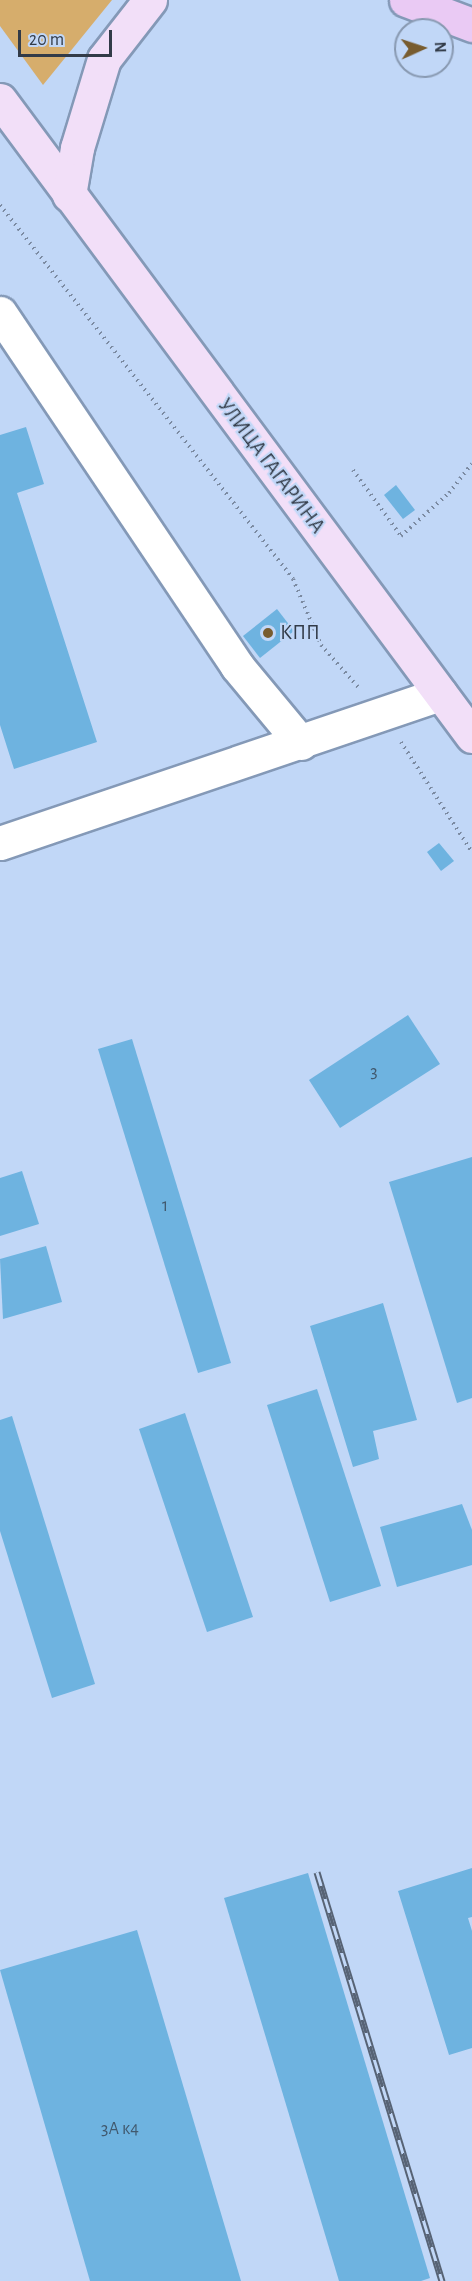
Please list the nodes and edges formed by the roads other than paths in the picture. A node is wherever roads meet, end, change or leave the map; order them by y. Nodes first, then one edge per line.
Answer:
1 (150, 0) edge
2 (406, 0) edge
3 (472, 25) edge
4 (0, 100) edge
5 (69, 195) junction
6 (0, 313) edge
7 (441, 694) junction
8 (472, 736) edge
9 (301, 743) junction
10 (0, 843) edge

1 - 5 main road
2 - 3 highway
4 - 5 main road, УЛИЦА ГАГАРИНА
5 - 7 main road, УЛИЦА ГАГАРИНА
6 - 9 lane
7 - 8 main road, УЛИЦА ГАГАРИНА
7 - 9 lane
9 - 10 lane

